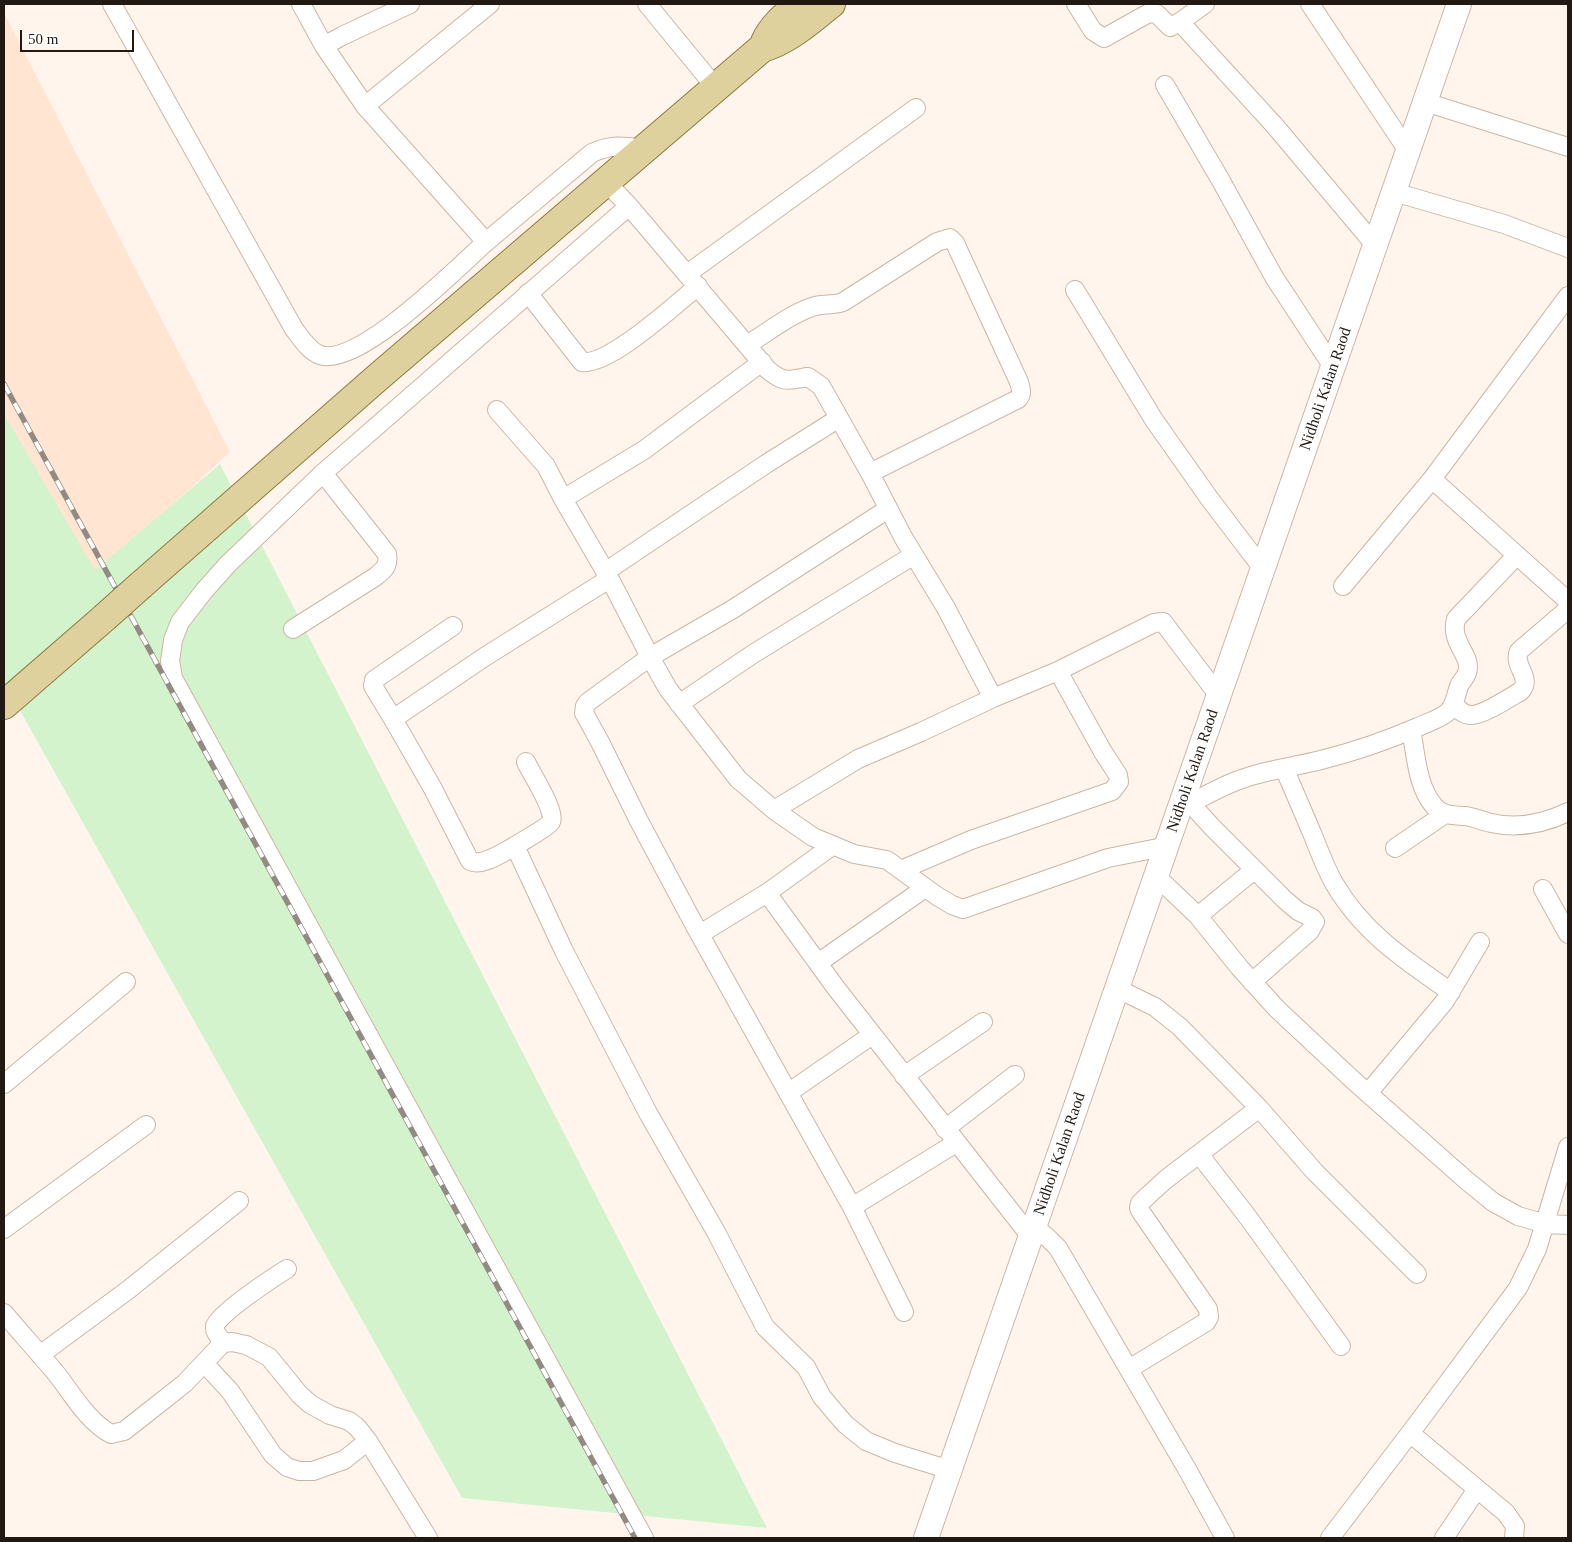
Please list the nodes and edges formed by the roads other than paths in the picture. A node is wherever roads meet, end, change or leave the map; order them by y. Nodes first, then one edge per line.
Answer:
1 (112, 4) edge
2 (301, 4) edge
3 (410, 4) edge
4 (490, 4) edge
5 (647, 4) edge
6 (799, 4) edge
7 (831, 4) edge
8 (1076, 4) edge
9 (1205, 4) edge
10 (1310, 4) edge
11 (1459, 4) edge
12 (1180, 22) junction
13 (324, 46) junction
14 (762, 48) junction
15 (1165, 85) dead end
16 (716, 88) junction
17 (1425, 102) junction
18 (365, 106) junction
19 (916, 108) dead end
20 (1568, 147) edge
21 (644, 149) junction
22 (1408, 151) junction
23 (605, 181) junction
24 (1394, 192) junction
25 (629, 206) junction
26 (486, 242) junction
27 (1375, 245) junction
28 (1568, 248) edge
29 (693, 280) junction
30 (1075, 290) dead end
31 (528, 294) junction
32 (1568, 296) edge
33 (747, 345) junction
34 (762, 362) junction
35 (1333, 367) junction
36 (497, 410) dead end
37 (839, 418) junction
38 (323, 473) junction
39 (870, 474) junction
40 (1432, 479) junction
41 (563, 499) junction
42 (888, 509) junction
43 (914, 555) junction
44 (1517, 555) junction
45 (1263, 569) junction
46 (607, 575) junction
47 (1343, 586) dead end
48 (1568, 601) edge
49 (1568, 609) edge
50 (453, 626) dead end
51 (294, 629) dead end
52 (650, 658) junction
53 (1058, 671) junction
54 (17, 683) edge
55 (1219, 696) junction
56 (993, 698) junction
57 (680, 704) junction
58 (1454, 704) junction
59 (4, 705) edge
60 (393, 718) junction
61 (1411, 730) junction
62 (526, 762) dead end
63 (1284, 768) junction
64 (1186, 806) junction
65 (774, 810) junction
66 (1568, 812) edge
67 (1445, 814) junction
68 (514, 846) junction
69 (832, 846) junction
70 (1168, 846) junction
71 (1395, 848) dead end
72 (901, 870) junction
73 (1254, 870) junction
74 (1157, 877) junction
75 (925, 888) junction
76 (1543, 889) dead end
77 (767, 893) junction
78 (1198, 916) junction
79 (700, 934) junction
80 (1568, 934) edge
81 (1480, 942) dead end
82 (818, 963) junction
83 (126, 982) dead end
84 (1252, 982) junction
85 (1118, 989) junction
86 (1451, 992) junction
87 (983, 1022) dead end
88 (872, 1034) junction
89 (1015, 1075) dead end
90 (904, 1076) junction
91 (4, 1084) edge
92 (788, 1093) junction
93 (1368, 1093) junction
94 (1259, 1108) junction
95 (146, 1124) dead end
96 (945, 1129) junction
97 (956, 1143) junction
98 (1568, 1147) edge
99 (1199, 1154) junction
100 (239, 1201) dead end
101 (852, 1207) junction
102 (1546, 1224) junction
103 (1568, 1225) edge
104 (4, 1229) edge
105 (1033, 1232) junction
106 (287, 1268) dead end
107 (1417, 1274) dead end
108 (904, 1312) dead end
109 (4, 1313) edge
110 (224, 1342) junction
111 (1341, 1346) dead end
112 (40, 1355) junction
113 (204, 1363) junction
114 (1129, 1369) junction
115 (1410, 1433) junction
116 (368, 1441) junction
117 (950, 1470) junction
118 (1477, 1489) junction
119 (428, 1538) edge
120 (644, 1538) edge
121 (926, 1538) edge
122 (1224, 1538) edge
123 (1330, 1538) edge
124 (1444, 1538) edge
125 (1514, 1538) edge

1 - 26 street
2 - 13 street
3 - 13 street
4 - 18 street
5 - 16 street
6 - 14 main road
7 - 14 main road
8 - 12 street
9 - 12 street
10 - 22 street
11 - 17 street, Nidholi Kalan Raod
12 - 27 street
13 - 18 street
14 - 16 main road
15 - 35 street
16 - 21 main road
17 - 20 street
17 - 22 street, Nidholi Kalan Raod
18 - 26 street
19 - 29 street
21 - 23 main road
21 - 26 street
22 - 24 street, Nidholi Kalan Raod
23 - 25 street
23 - 54 main road, bridge
24 - 27 street, Nidholi Kalan Raod
24 - 28 street
25 - 29 street
25 - 31 street
27 - 35 street, Nidholi Kalan Raod
29 - 31 street
29 - 33 street
30 - 45 street
31 - 38 street
32 - 40 street
33 - 34 street
33 - 39 street
34 - 37 street
34 - 41 street
35 - 45 street, Nidholi Kalan Raod
36 - 41 street
37 - 39 street
37 - 46 street
38 - 51 street
38 - 120 street
39 - 42 street
40 - 44 street
40 - 47 street
41 - 46 street
42 - 43 street
42 - 52 street
43 - 56 street
43 - 57 street
44 - 48 street
44 - 58 street
45 - 55 street, Nidholi Kalan Raod
46 - 52 street
46 - 60 street
49 - 58 street
50 - 60 street
52 - 57 street
52 - 79 street
53 - 55 street
53 - 56 street
53 - 72 street
54 - 59 main road
55 - 64 street, Nidholi Kalan Raod
56 - 65 street
57 - 65 street
58 - 61 street
60 - 68 street
61 - 63 street
61 - 67 street
62 - 68 street
63 - 64 street
63 - 86 street
64 - 70 street, Nidholi Kalan Raod
64 - 73 street
65 - 69 street
66 - 67 street
67 - 71 street
68 - 117 street
69 - 72 street
69 - 77 street
70 - 74 street, Nidholi Kalan Raod
70 - 75 street
72 - 75 street
73 - 78 street
73 - 84 street
74 - 78 street
74 - 85 street, Nidholi Kalan Raod
75 - 82 street
76 - 80 street
77 - 79 street
77 - 82 street
78 - 84 street
79 - 92 street
81 - 86 street
82 - 88 street
83 - 91 street
84 - 93 street
85 - 94 street
85 - 105 street, Nidholi Kalan Raod
86 - 93 street
87 - 90 street
88 - 90 street
88 - 92 street
89 - 96 street
90 - 96 street
92 - 101 street
93 - 102 street
94 - 99 street
94 - 107 street
95 - 104 street
96 - 97 street
97 - 101 street
97 - 105 street
98 - 102 street
99 - 111 street
99 - 114 street
100 - 112 street
101 - 108 street
102 - 103 street
102 - 115 street
105 - 114 street
105 - 117 street, Nidholi Kalan Raod
106 - 110 street
109 - 112 street
110 - 113 street
110 - 116 street
112 - 113 street
113 - 116 street
114 - 122 street
115 - 118 street
115 - 123 street
116 - 119 street
117 - 121 street, Nidholi Kalan Raod
118 - 124 street
118 - 125 street

